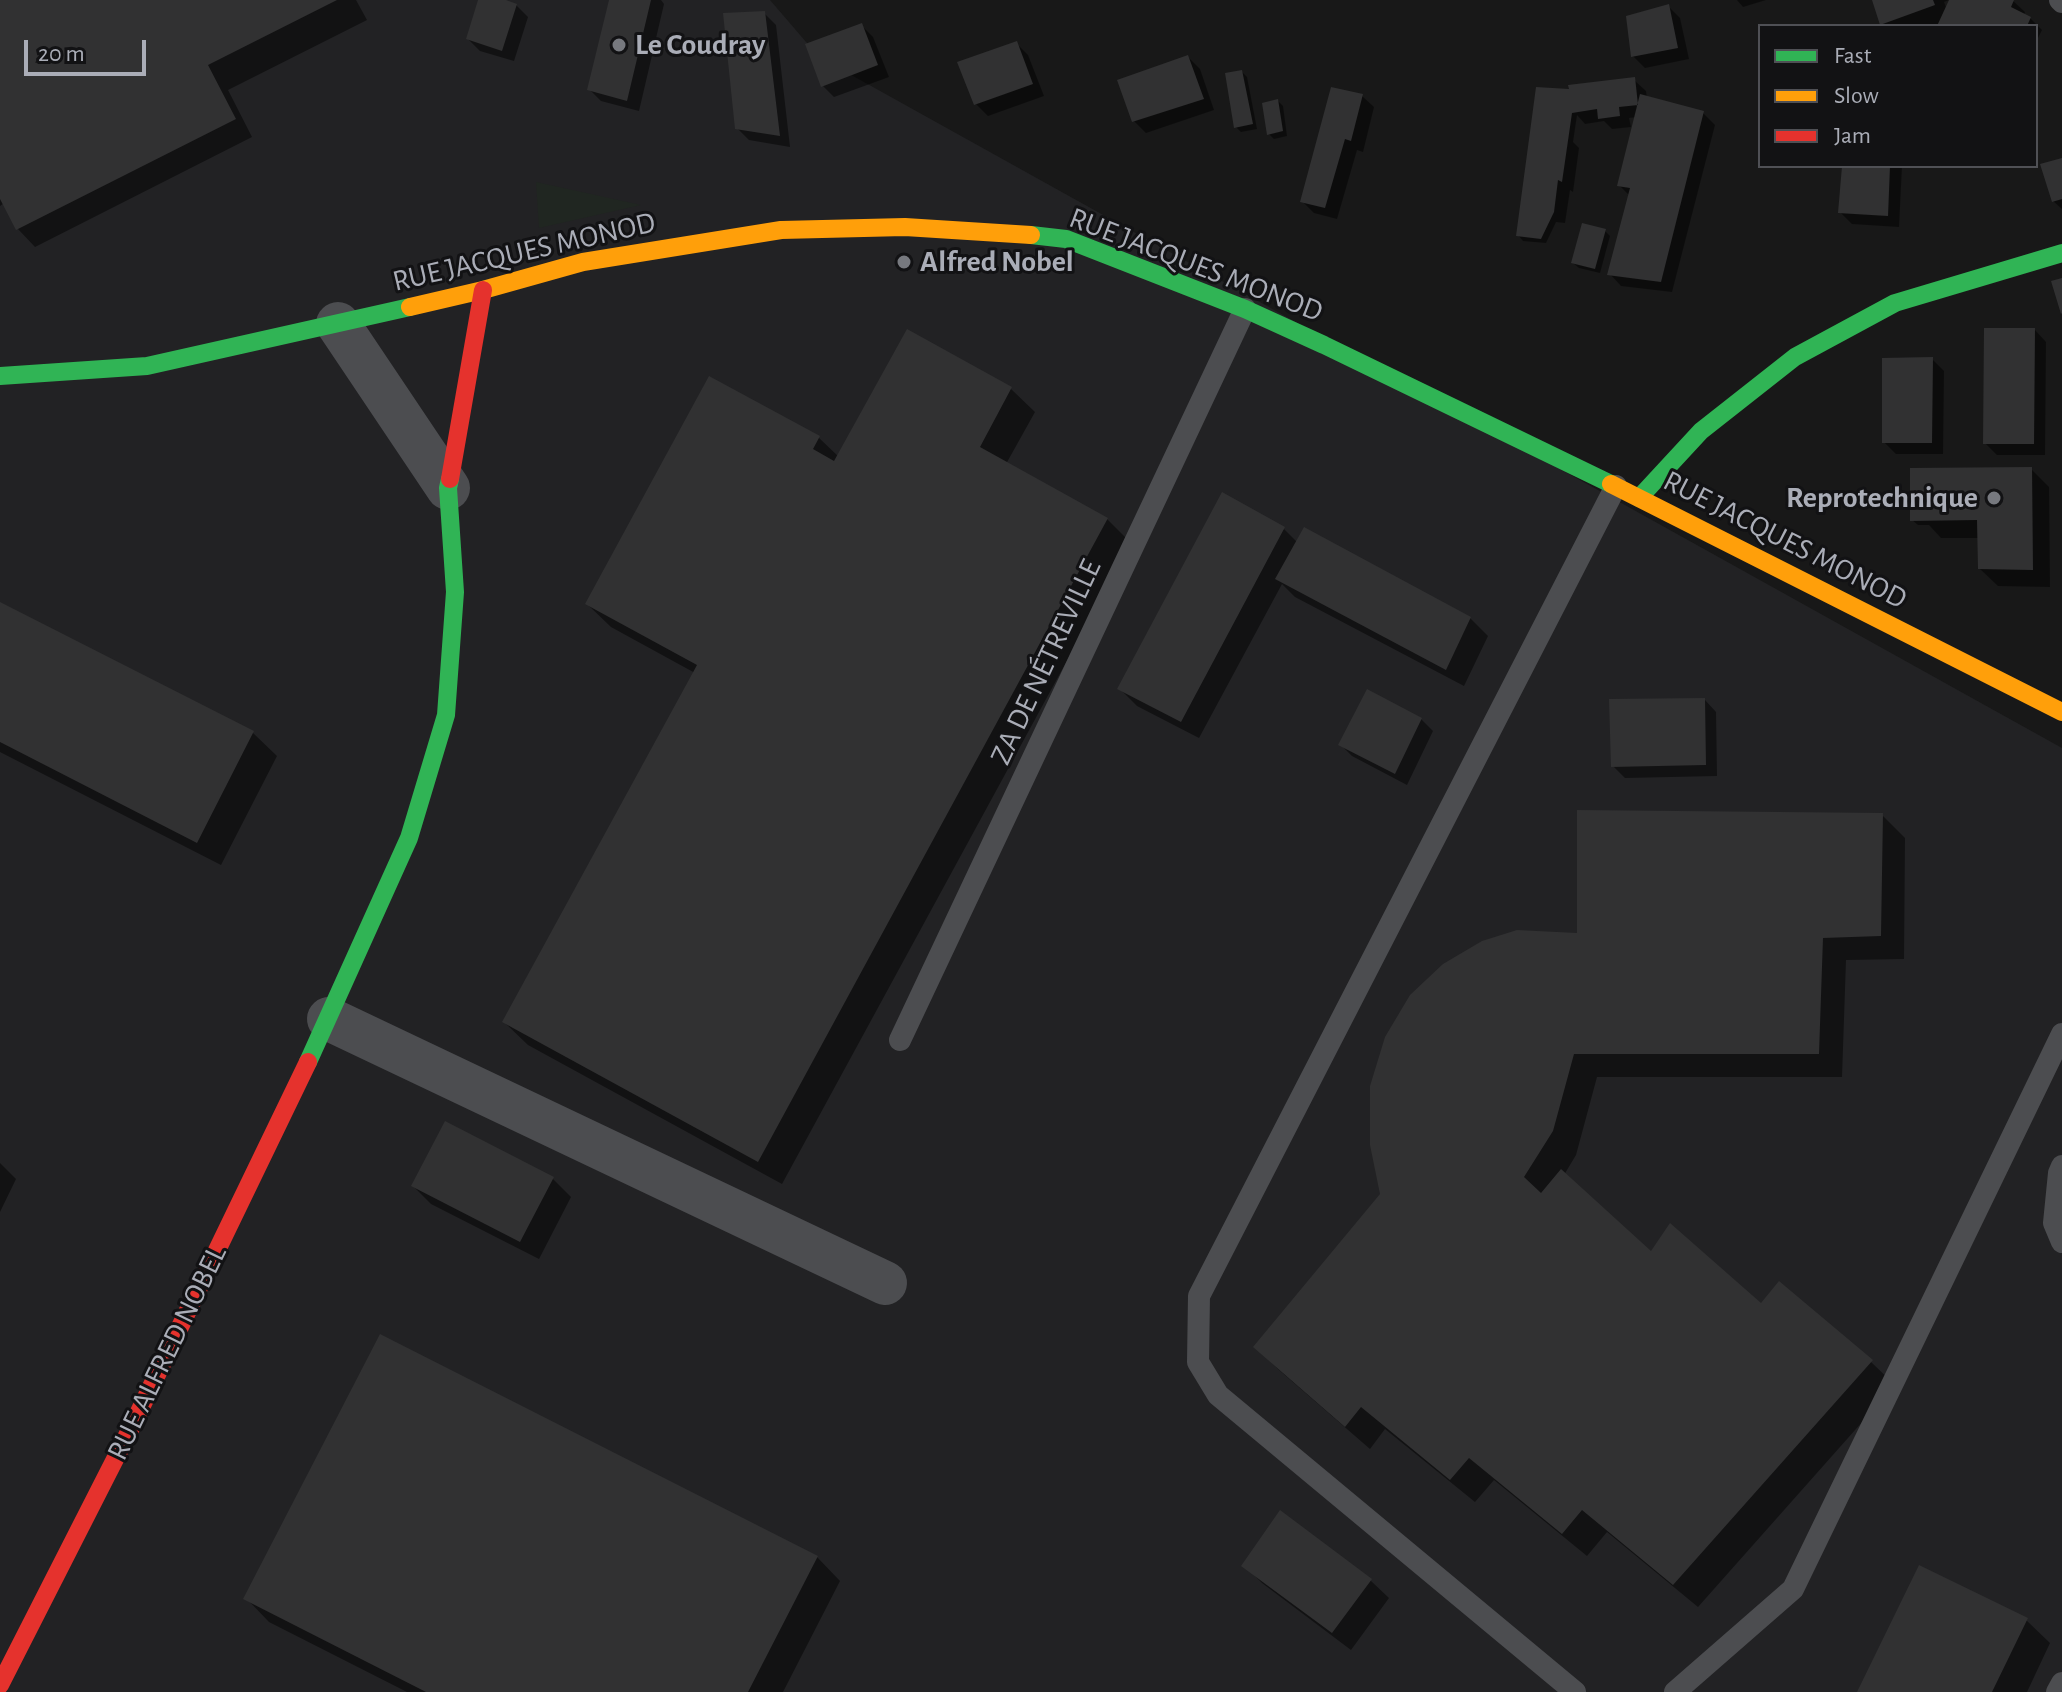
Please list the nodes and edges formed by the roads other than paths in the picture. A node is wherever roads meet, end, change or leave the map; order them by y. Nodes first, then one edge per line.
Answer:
1 (2062, 253) edge
2 (483, 290) junction
3 (1245, 309) junction
4 (338, 324) junction
5 (0, 376) edge
6 (1616, 486) junction
7 (448, 488) junction
8 (1639, 498) junction
9 (2062, 712) edge
10 (329, 1019) junction
11 (2062, 1034) edge
12 (900, 1040) dead end
13 (2062, 1166) edge
14 (2062, 1242) edge
15 (885, 1283) dead end
16 (2062, 1683) edge
17 (0, 1685) edge
18 (1575, 1692) edge
19 (1675, 1692) edge
20 (2057, 1692) edge

1 - 8 street
2 - 3 street, RUE JACQUES MONOD
2 - 4 street, RUE JACQUES MONOD
2 - 7 street, RUE ALFRED NOBEL
3 - 6 street, RUE JACQUES MONOD
3 - 12 lane, ZA DE NÉTREVILLE
4 - 5 street, RUE JACQUES MONOD
4 - 7 street
6 - 8 street, RUE JACQUES MONOD
6 - 18 lane
7 - 10 street, RUE ALFRED NOBEL
8 - 9 street, RUE JACQUES MONOD
10 - 15 street
10 - 17 street, RUE ALFRED NOBEL
11 - 19 lane
13 - 14 lane
16 - 20 lane

